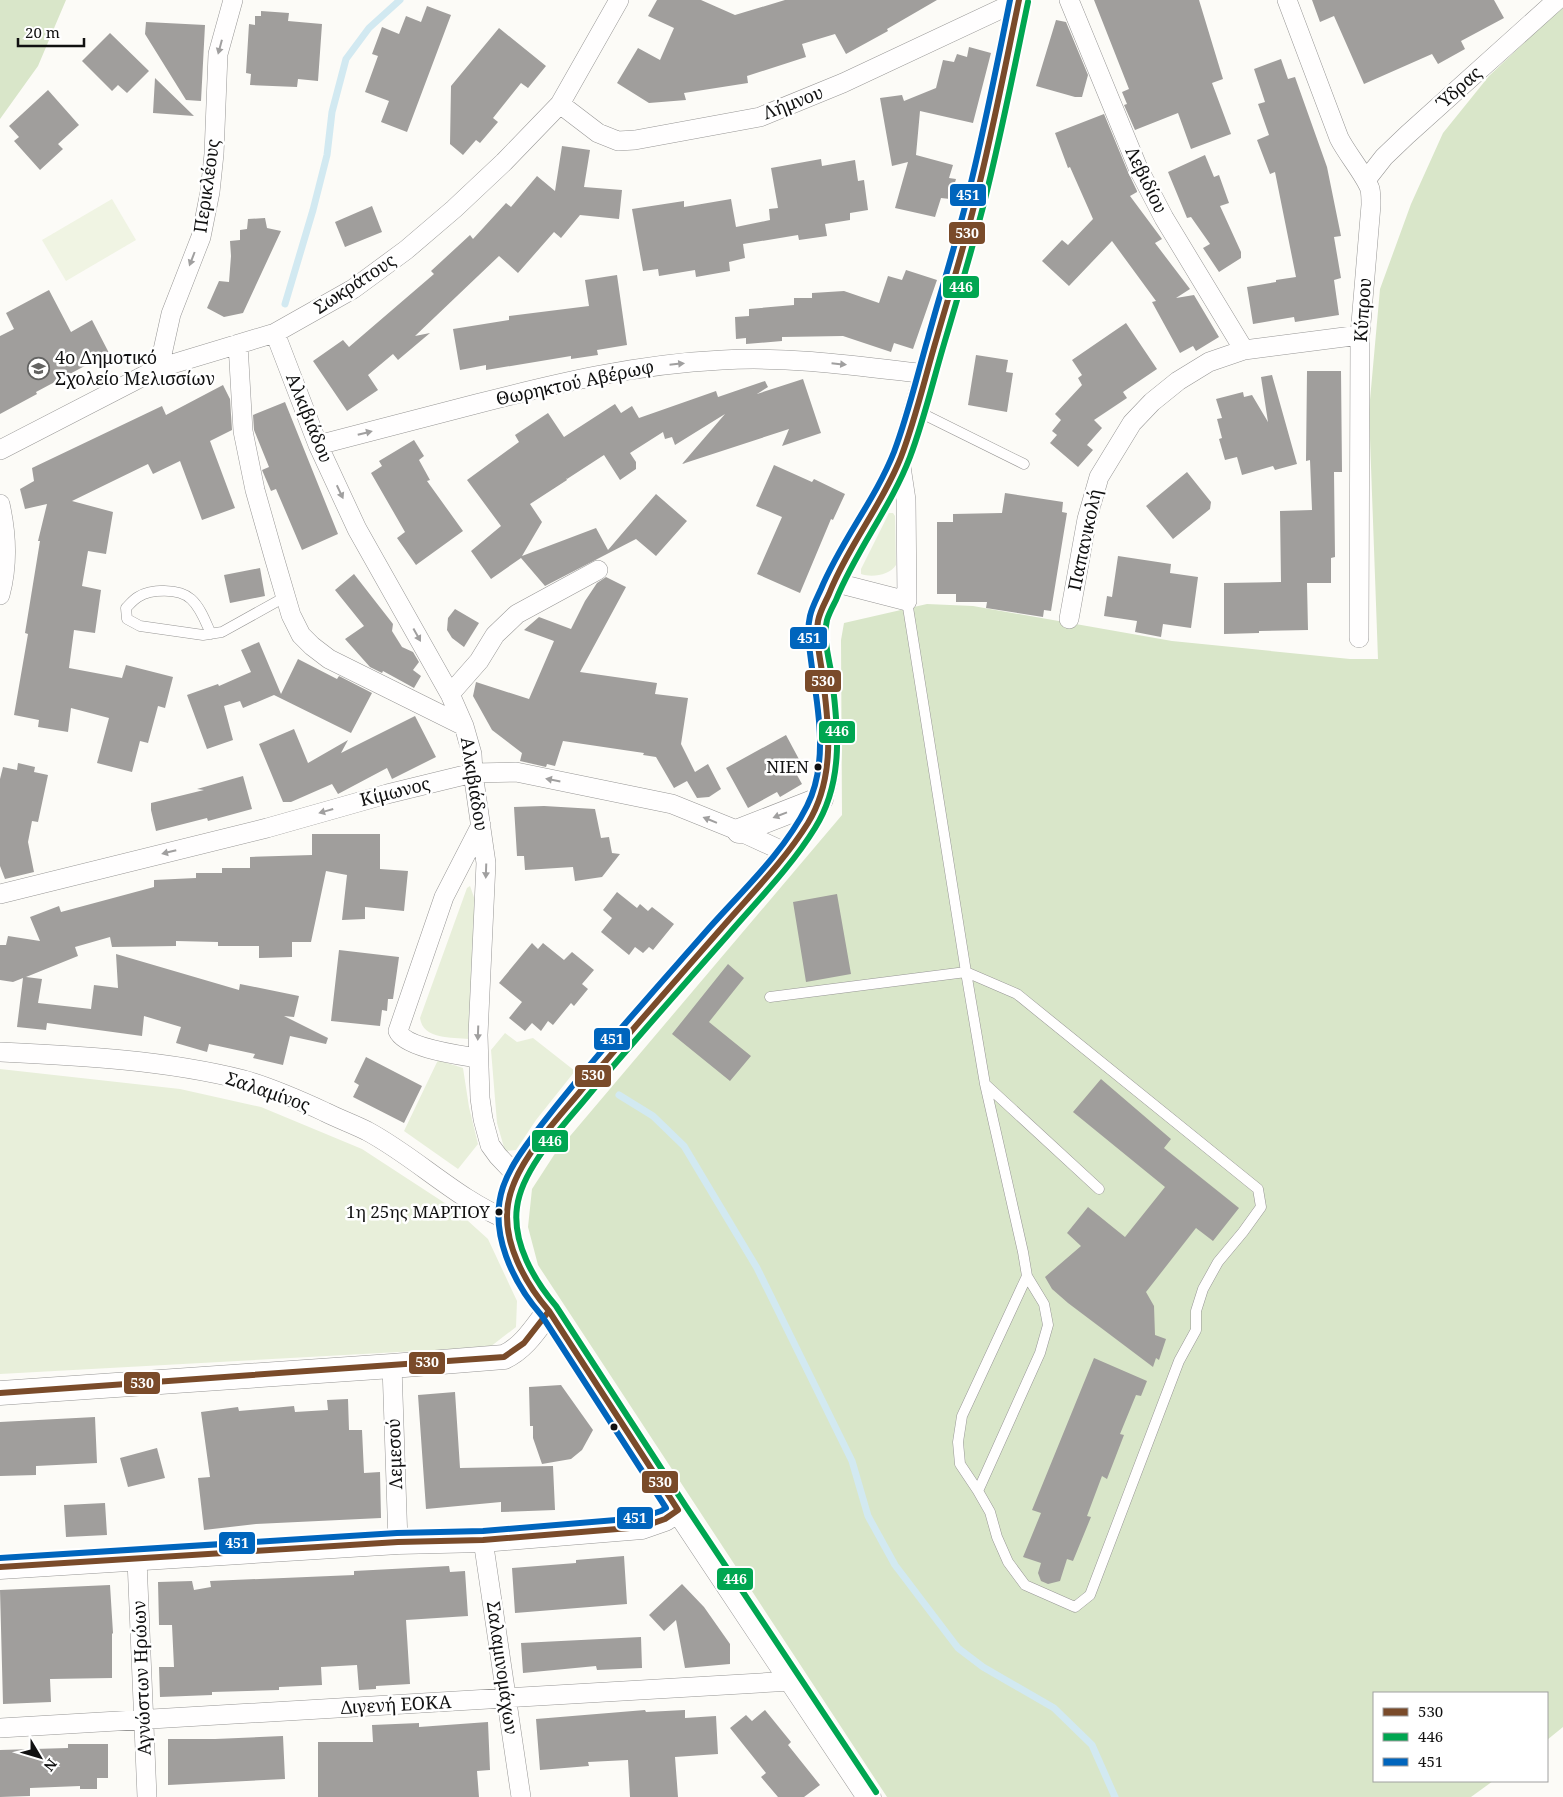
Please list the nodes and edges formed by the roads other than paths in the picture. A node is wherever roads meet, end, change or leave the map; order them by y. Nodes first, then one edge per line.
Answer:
1 (233, 0) edge
2 (619, 0) edge
3 (1020, 0) edge
4 (1068, 0) edge
5 (1287, 0) edge
6 (1557, 0) edge
7 (560, 104) junction
8 (1366, 180) junction
9 (276, 333) junction
10 (1360, 335) junction
11 (238, 344) junction
12 (1244, 350) junction
13 (159, 368) junction
14 (926, 374) junction
15 (917, 411) junction
16 (318, 445) junction
17 (0, 450) edge
18 (900, 460) junction
19 (1024, 464) dead end
20 (0, 504) edge
21 (598, 570) dead end
22 (833, 582) junction
23 (0, 595) edge
24 (285, 597) junction
25 (907, 601) junction
26 (1069, 619) dead end
27 (211, 634) junction
28 (1359, 638) dead end
29 (450, 694) junction
30 (464, 726) junction
31 (473, 773) junction
32 (821, 799) junction
33 (481, 825) junction
34 (739, 831) junction
35 (787, 853) junction
36 (0, 894) edge
37 (966, 972) junction
38 (770, 997) dead end
39 (0, 1052) edge
40 (477, 1058) junction
41 (985, 1084) junction
42 (518, 1177) junction
43 (1099, 1189) dead end
44 (508, 1220) junction
45 (1027, 1276) junction
46 (549, 1311) junction
47 (392, 1366) junction
48 (0, 1393) edge
49 (978, 1491) junction
50 (678, 1510) junction
51 (483, 1540) junction
52 (398, 1542) junction
53 (137, 1560) junction
54 (0, 1568) edge
55 (792, 1681) junction
56 (506, 1698) junction
57 (144, 1719) junction
58 (0, 1728) edge
59 (147, 1797) edge
60 (521, 1797) edge
61 (870, 1797) edge

1 -> 13 street, Περικλέους
2 - 7 street, Σωκράτους
3 - 7 street, Λήμνου
3 - 14 street
4 - 12 street, Λεβιδίου
5 - 8 street, Κύπρου
6 - 8 street, Ύδρας
7 - 9 street, Σωκράτους
8 - 10 street, Κύπρου
9 - 11 street, Σωκράτους
9 - 16 street, Αλκιβιάδου
10 - 12 street, Παπανικολή
10 - 28 street, Κύπρου
11 - 13 street, Σωκράτους
11 - 24 street
12 - 26 street, Παπανικολή
13 - 17 street, Σωκράτους
14 - 15 street
16 -> 14 street, Θωρηκτού Αβέρωφ
15 - 18 street
15 - 19 lane
16 -> 29 street, Αλκιβιάδου
18 - 22 street
18 - 25 street
20 - 23 street
21 - 29 street
22 - 25 street
22 - 32 street
24 - 27 lane
24 - 30 street
25 - 37 lane
27 - 27 lane
29 - 30 street, Αλκιβιάδου
30 - 31 street, Αλκιβιάδου
31 - 33 street, Αλκιβιάδου
34 -> 31 street, Κίμωνος
31 -> 36 street, Κίμωνος
32 -> 34 street
32 - 35 street
33 -> 40 street, Αλκιβιάδου
33 - 40 street
34 - 35 street, Κίμωνος
35 - 42 street
37 - 38 lane
37 - 41 lane
37 - 49 lane
39 - 44 street, Σαλαμίνος
40 - 42 street, Αλκιβιάδου
41 - 43 lane
41 - 45 lane
42 - 44 street
44 - 46 street
45 - 49 lane
45 - 49 lane
46 - 47 street
46 - 50 street
47 - 48 street
47 - 52 street, Λεμεσού
50 - 51 street
50 - 55 street
51 - 52 street
51 - 56 street, Σαλαμινομάχων
52 - 53 street
53 - 54 street
53 - 57 street, Αγνώστων Ηρώων
55 - 56 street, Διγενή ΕΟΚΑ
55 - 61 street
56 - 57 street, Διγενή ΕΟΚΑ
56 - 60 street, Σαλαμινομάχων
57 - 58 street, Διγενή ΕΟΚΑ
57 - 59 street, Αγνώστων Ηρώων

